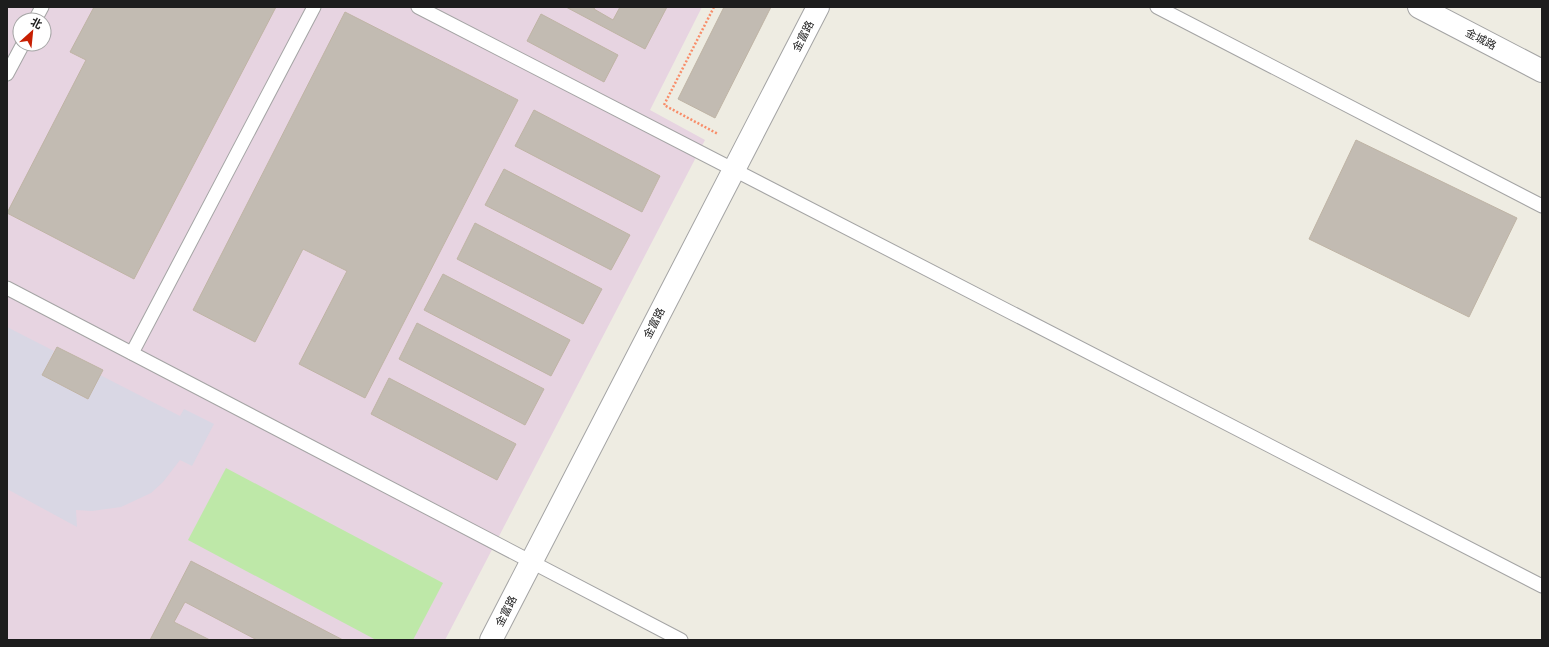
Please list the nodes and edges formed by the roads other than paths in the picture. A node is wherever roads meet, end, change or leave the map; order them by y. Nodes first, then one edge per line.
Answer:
1 (314, 7) edge
2 (418, 7) edge
3 (818, 7) edge
4 (1157, 7) edge
5 (1419, 7) edge
6 (19, 52) edge
7 (1542, 71) edge
8 (7, 74) edge
9 (734, 170) junction
10 (1542, 206) edge
11 (7, 288) edge
12 (132, 353) junction
13 (532, 562) junction
14 (1542, 586) edge
15 (491, 640) edge
16 (681, 640) edge

1 - 12 lane
2 - 9 lane
3 - 9 street, 金富路
4 - 10 lane
5 - 7 street, 金城路
6 - 8 lane
9 - 13 street, 金富路
9 - 14 lane
11 - 12 lane
12 - 13 lane
13 - 15 street, 金富路
13 - 16 lane

